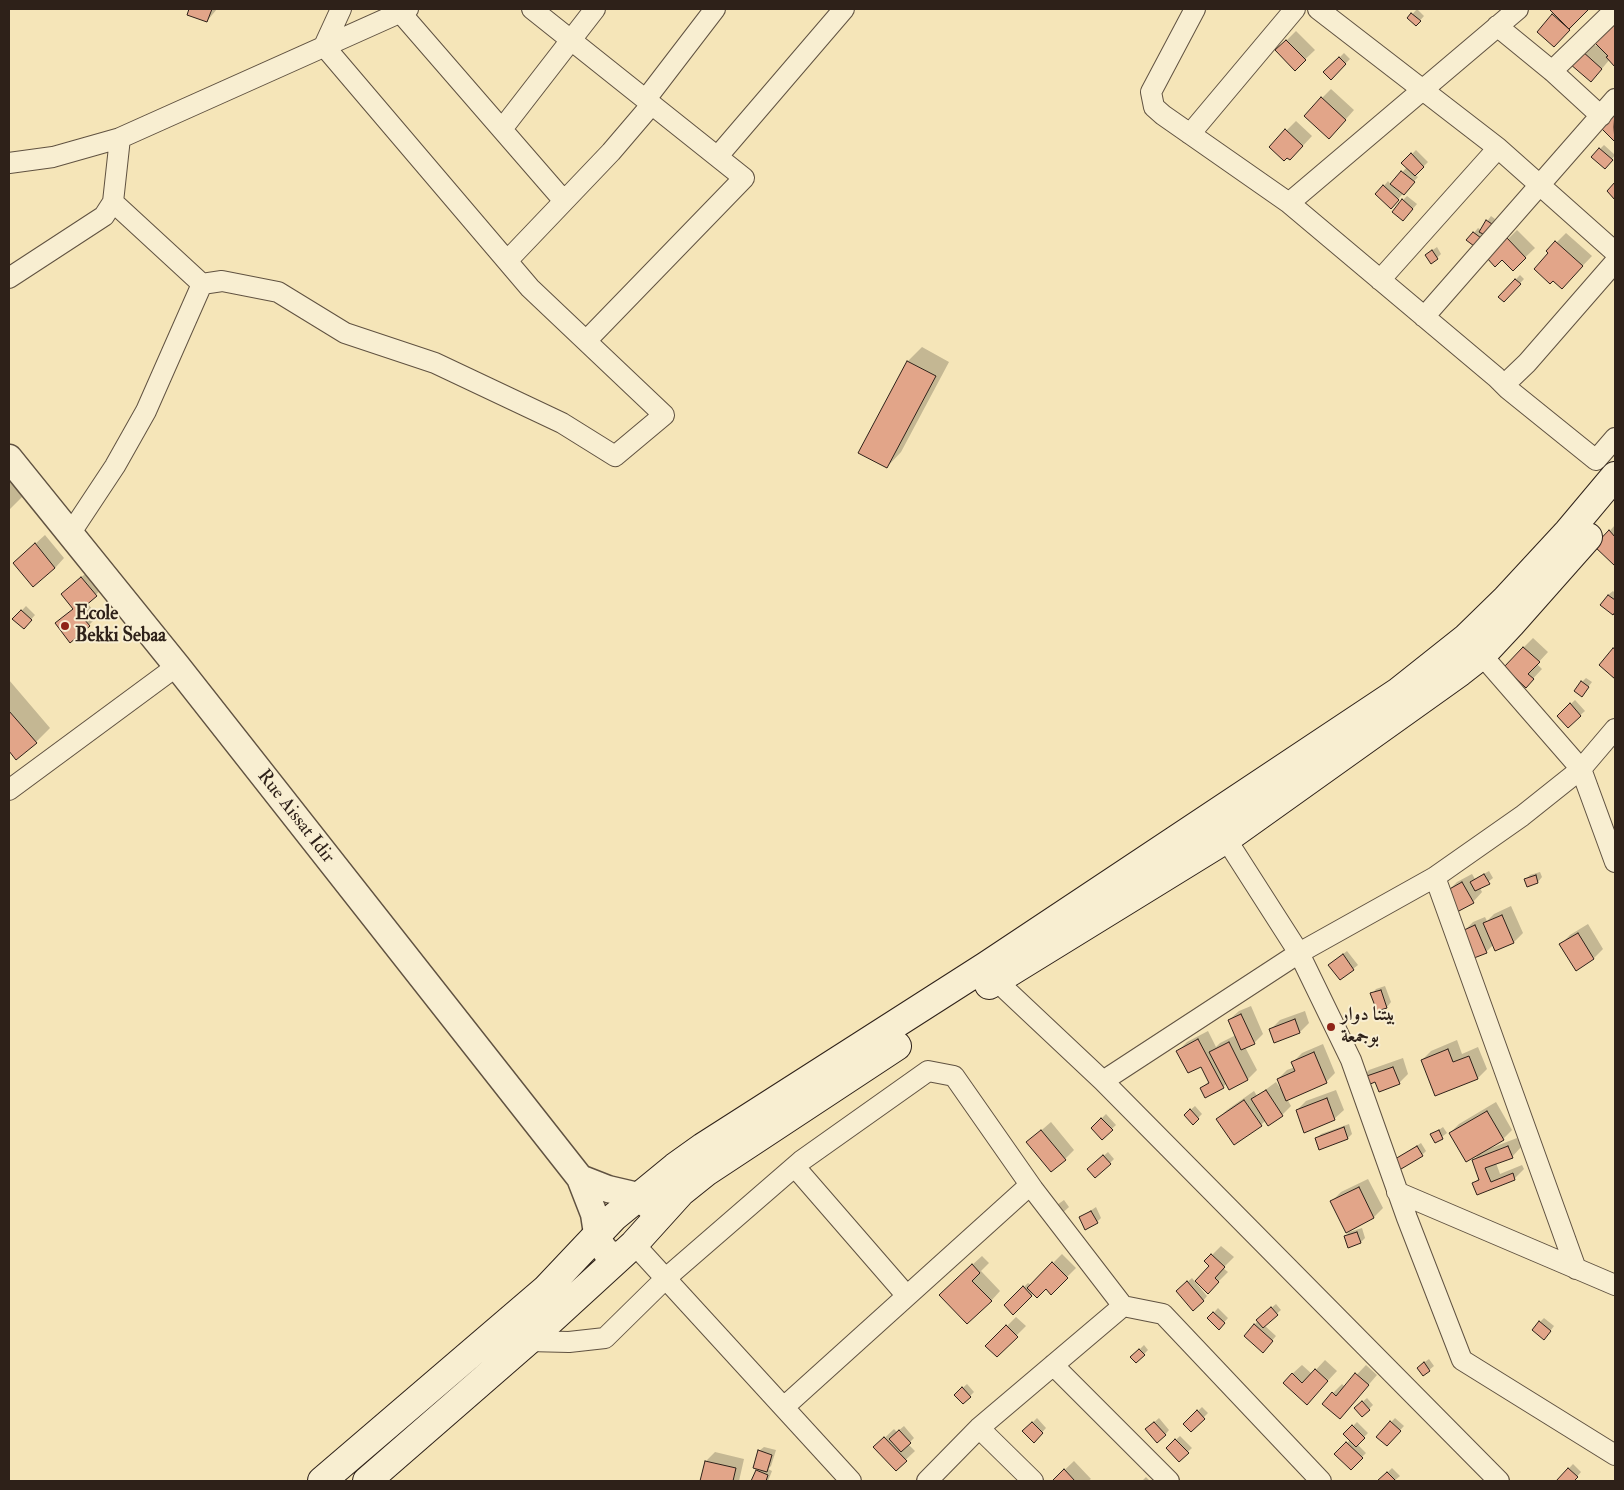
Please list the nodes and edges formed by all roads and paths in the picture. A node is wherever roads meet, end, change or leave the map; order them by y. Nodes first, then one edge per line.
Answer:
1 (341, 9) edge
2 (532, 9) edge
3 (595, 9) edge
4 (714, 9) edge
5 (844, 9) edge
6 (1195, 9) edge
7 (1295, 9) edge
8 (1318, 9) edge
9 (1518, 9) edge
10 (1615, 10) edge
11 (404, 11) edge
12 (1497, 26) junction
13 (571, 40) junction
14 (324, 46) junction
15 (1552, 71) junction
16 (1422, 89) junction
17 (1615, 99) edge
18 (649, 101) junction
19 (1601, 116) junction
20 (502, 129) junction
21 (1190, 134) junction
22 (120, 138) junction
23 (1498, 148) junction
24 (718, 156) junction
25 (9, 164) edge
26 (1541, 184) junction
27 (564, 201) junction
28 (113, 202) junction
29 (1289, 203) junction
30 (1615, 252) edge
31 (507, 261) junction
32 (1615, 262) edge
33 (9, 278) edge
34 (1380, 280) junction
35 (202, 284) junction
36 (1424, 317) junction
37 (586, 341) junction
38 (1504, 385) junction
39 (1615, 438) edge
40 (9, 458) edge
41 (1615, 476) edge
42 (1615, 505) edge
43 (70, 534) junction
44 (1474, 646) junction
45 (176, 666) junction
46 (1615, 729) edge
47 (1581, 769) junction
48 (9, 790) edge
49 (1226, 839) junction
50 (1615, 862) edge
51 (1435, 877) junction
52 (1299, 953) junction
53 (989, 974) junction
54 (1103, 1081) junction
55 (795, 1167) junction
56 (580, 1178) junction
57 (1030, 1185) junction
58 (1397, 1192) junction
59 (638, 1196) junction
60 (656, 1220) junction
61 (597, 1235) junction
62 (626, 1250) junction
63 (1576, 1269) junction
64 (666, 1278) junction
65 (1615, 1285) edge
66 (907, 1296) junction
67 (1123, 1306) junction
68 (528, 1341) junction
69 (1053, 1365) junction
70 (784, 1407) junction
71 (979, 1428) junction
72 (1615, 1455) edge
73 (322, 1481) edge
74 (367, 1481) edge
75 (851, 1481) edge
76 (927, 1481) edge
77 (1033, 1481) edge
78 (1170, 1481) edge
79 (1321, 1481) edge
80 (1499, 1481) edge

1 - 14 street
2 - 13 street
3 - 13 street
4 - 18 street
5 - 24 street
6 - 21 street
7 - 21 street
8 - 16 street
9 - 12 street
10 - 15 street
11 - 14 street
11 - 20 street
12 - 15 street
12 - 16 street
13 - 18 street
13 - 20 street
14 - 22 street
14 - 31 street
15 - 19 street
16 - 23 street
16 - 29 street
17 - 19 street
18 - 24 street
18 - 27 street
19 - 26 street
20 - 27 street
21 - 29 street
22 - 25 street
22 - 28 street
23 - 26 street
23 - 34 street
24 - 37 street
26 - 30 street
26 - 36 street
27 - 31 street
28 - 33 street
28 - 35 street
29 - 34 street
31 - 37 street
32 - 38 street
34 - 36 street
35 - 37 street
35 - 43 street
36 - 38 street
38 - 39 street
40 - 43 street, Rue Aissat Idir
41 - 44 main road
42 - 44 main road
43 - 45 street, Rue Aissat Idir
44 - 47 street
44 - 49 main road
44 - 53 main road
45 - 48 street
45 - 56 street, Rue Aissat Idir
46 - 47 street
47 - 50 street
47 - 51 street
49 - 52 street
49 - 53 main road
51 - 52 street
51 - 63 street
52 - 54 street
52 - 58 street
53 - 54 street
53 - 59 main road
53 - 60 main road
54 - 80 street
55 - 57 street
55 - 64 street
55 - 66 street
56 - 59 street
56 - 61 street
57 - 66 street
57 - 67 street
58 - 63 street
58 - 72 street
59 - 60 street
59 - 61 main road
60 - 62 main road
61 - 62 street
61 - 73 main road
62 - 64 street
62 - 68 main road
63 - 65 street
64 - 68 street
64 - 70 street
66 - 70 street
67 - 69 street
67 - 79 street
68 - 74 main road
69 - 71 street
69 - 78 street
70 - 75 street
71 - 76 street
71 - 77 street

